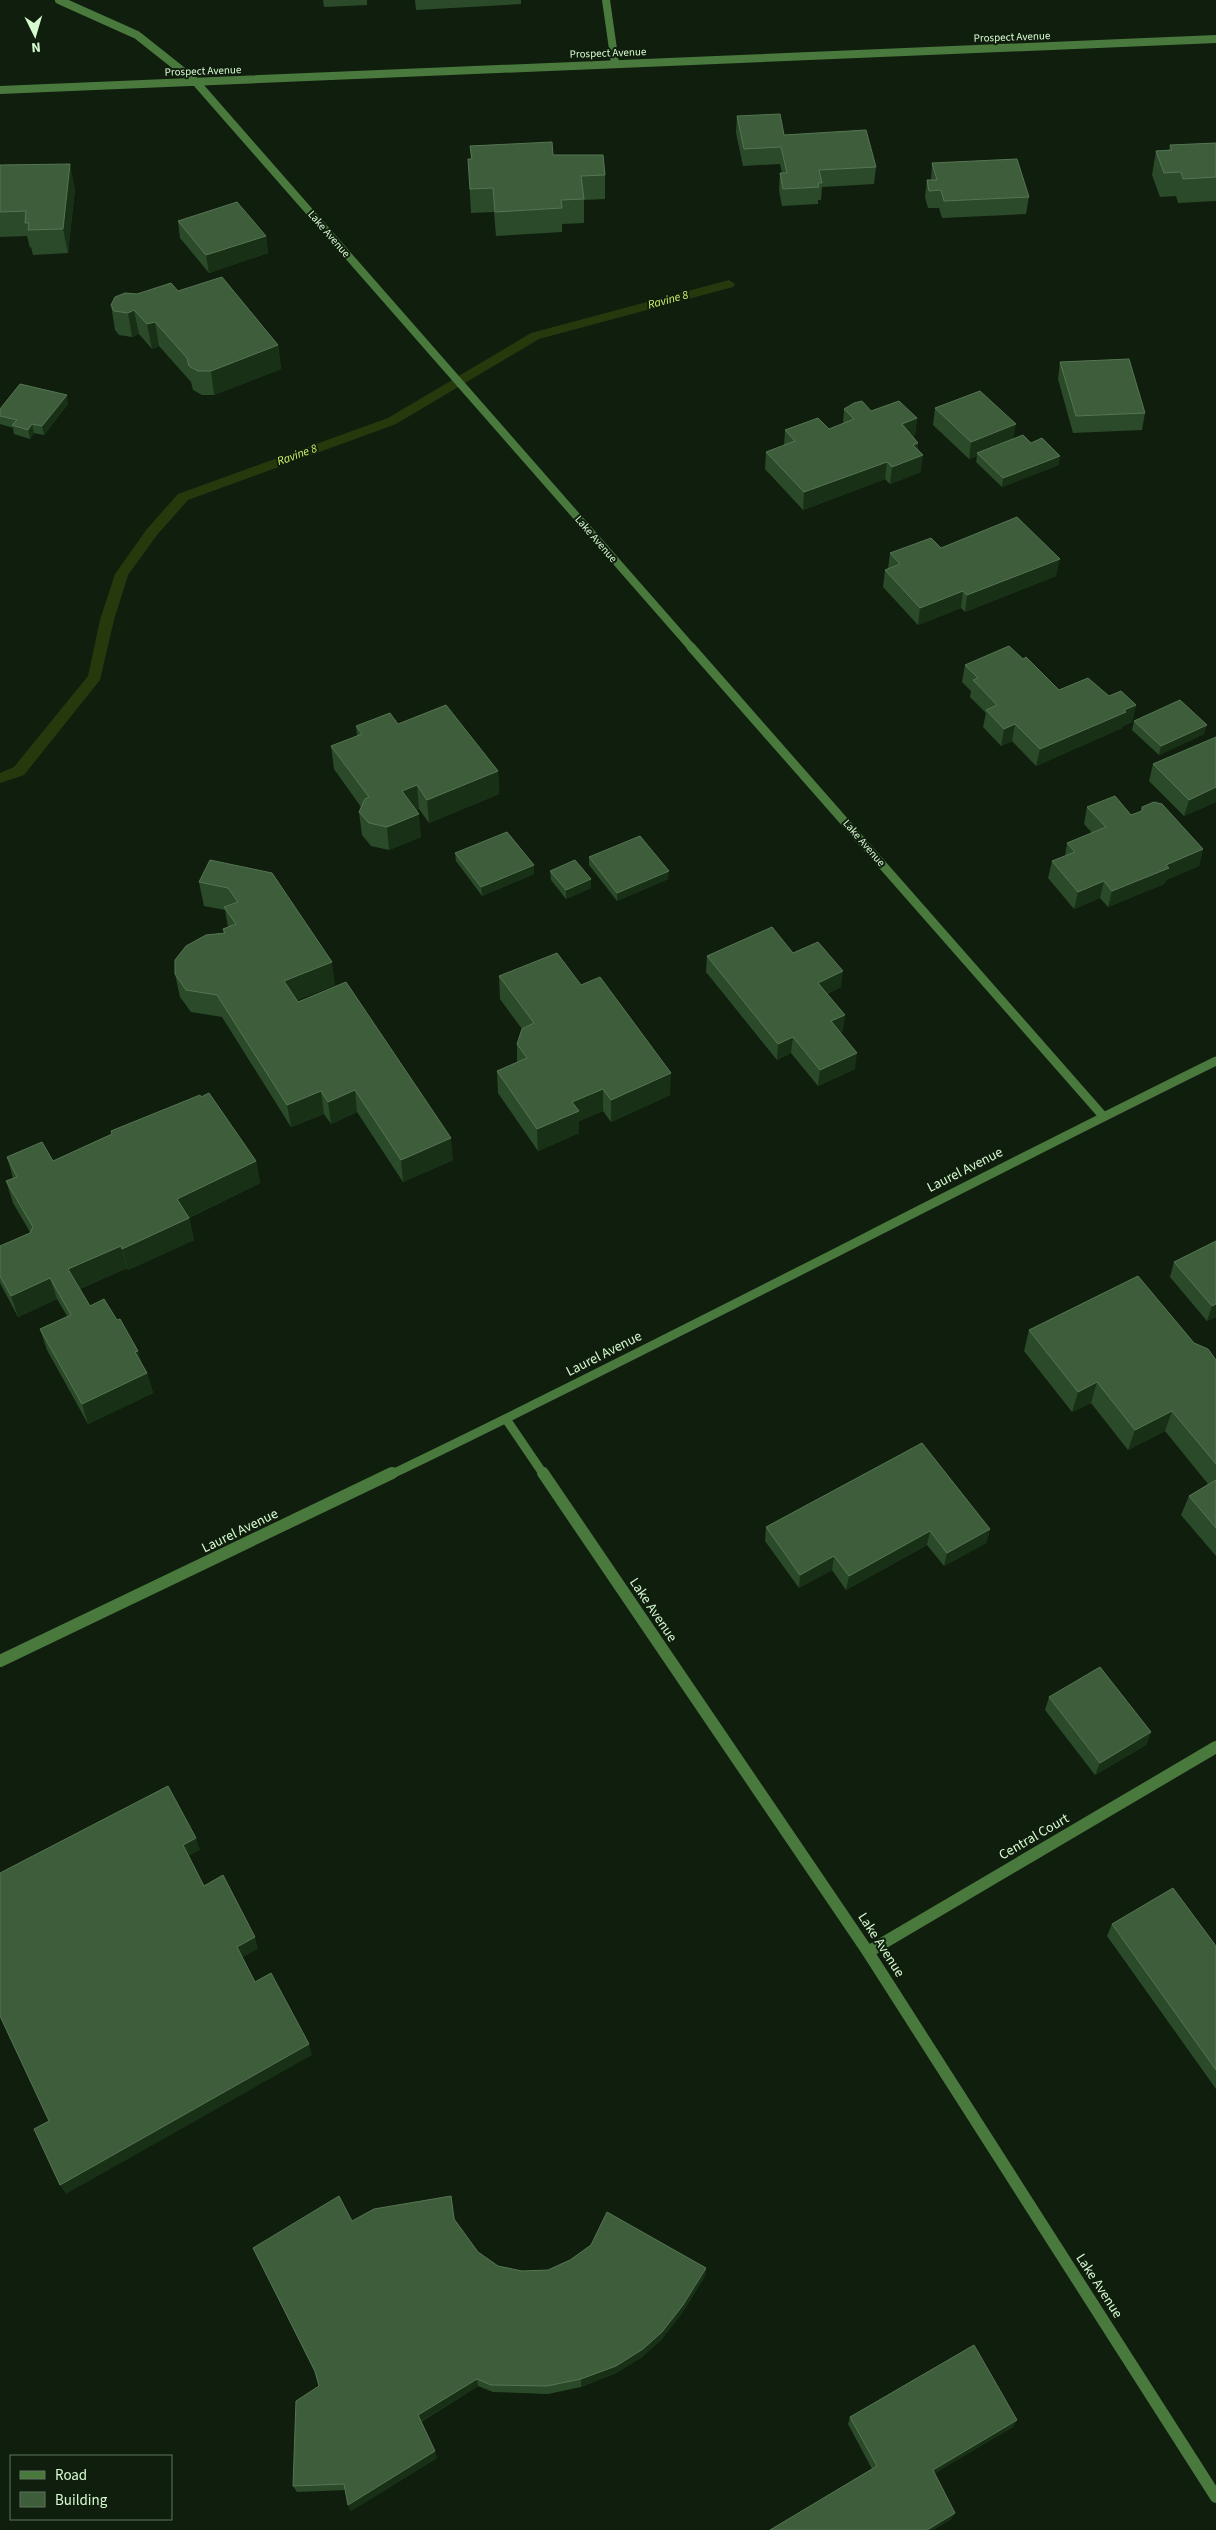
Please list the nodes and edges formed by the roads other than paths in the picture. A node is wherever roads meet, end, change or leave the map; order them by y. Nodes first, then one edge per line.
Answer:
1 (59, 0) edge
2 (606, 0) edge
3 (1216, 39) edge
4 (615, 63) junction
5 (195, 82) junction
6 (0, 90) edge
7 (1216, 1061) edge
8 (1103, 1116) junction
9 (506, 1419) junction
10 (0, 1661) edge
11 (1216, 1747) edge
12 (868, 1952) junction
13 (1216, 2497) edge

1 - 5 street, Lake Avenue
2 - 4 street
3 - 4 street, Prospect Avenue
4 - 5 street, Prospect Avenue
5 - 6 street, Prospect Avenue
5 - 8 street, Lake Avenue
7 - 8 street, Laurel Avenue
8 - 9 street, Laurel Avenue
9 - 10 street, Laurel Avenue
9 - 12 street, Lake Avenue
11 - 12 street, Central Court
12 - 13 street, Lake Avenue

